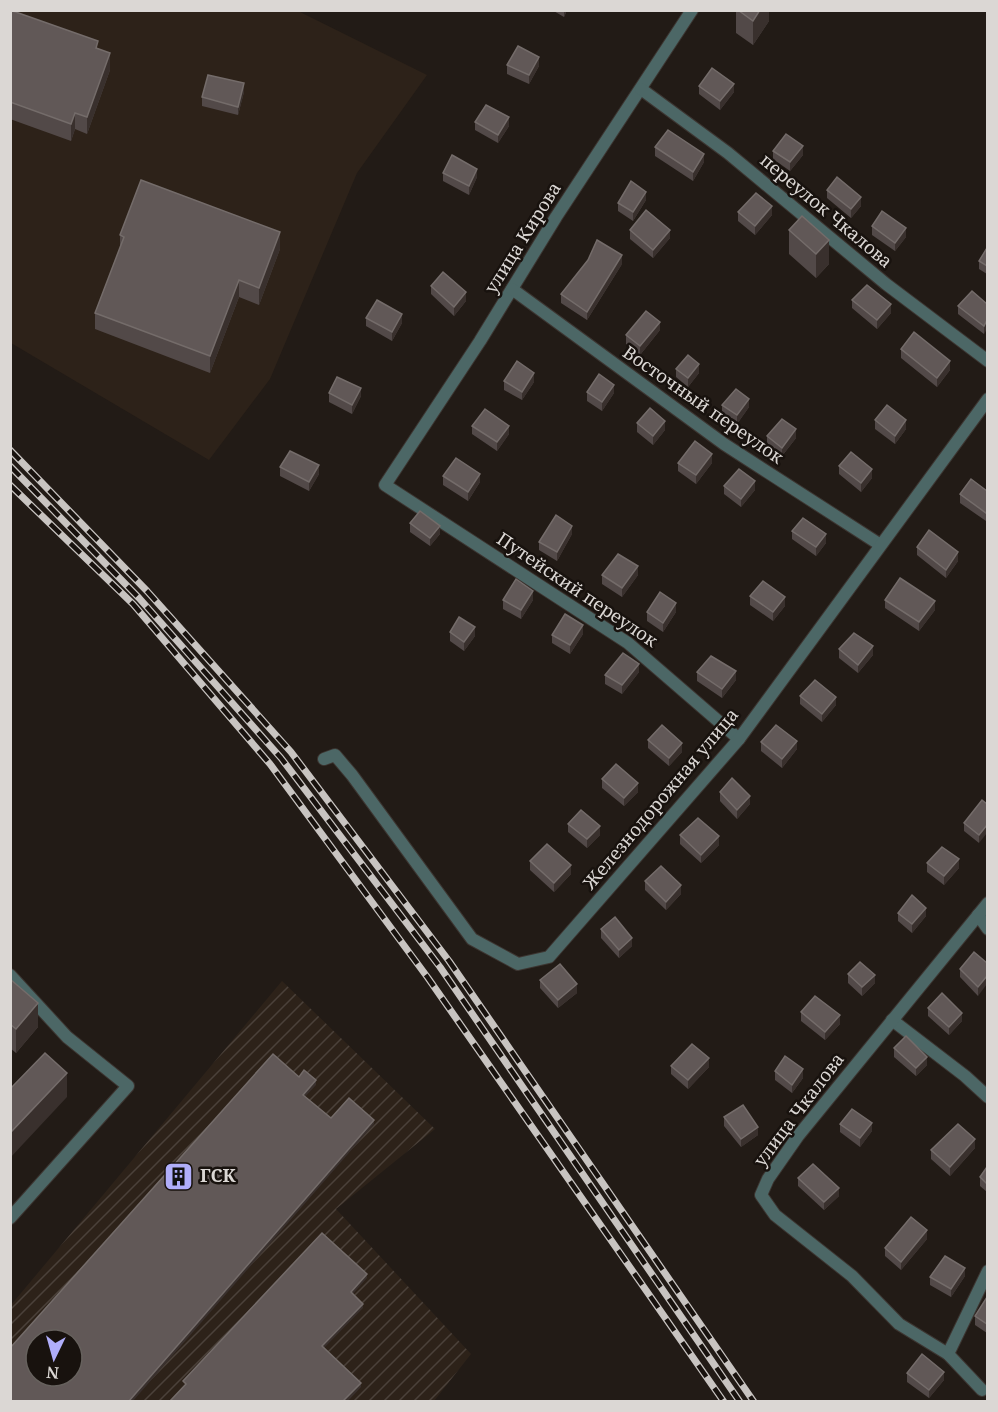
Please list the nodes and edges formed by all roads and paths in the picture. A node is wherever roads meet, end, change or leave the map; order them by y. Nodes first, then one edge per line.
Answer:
1 (692, 10) edge
2 (641, 89) junction
3 (512, 289) junction
4 (987, 361) edge
5 (987, 399) edge
6 (385, 485) joint
7 (879, 544) junction
8 (739, 739) junction
9 (324, 759) dead end
10 (987, 903) edge
11 (978, 915) junction
12 (987, 929) edge
13 (10, 975) edge
14 (892, 1020) junction
15 (987, 1097) edge
16 (10, 1218) edge
17 (987, 1270) edge
18 (948, 1354) junction
19 (982, 1389) dead end

1 - 2 street, улица Кирова
2 - 3 street, улица Кирова
2 - 4 street, переулок Чкалова
3 - 6 street, улица Кирова
3 - 7 street, Восточный переулок
5 - 7 street, Железнодорожная улица
6 - 8 street, Путейский переулок
7 - 8 street, Железнодорожная улица
8 - 9 street, Железнодорожная улица
10 - 11 street, улица Чкалова
11 - 12 street
11 - 14 street, улица Чкалова
13 - 16 street
14 - 15 street
14 - 18 street, улица Чкалова
17 - 18 street
18 - 19 street, улица Чкалова

